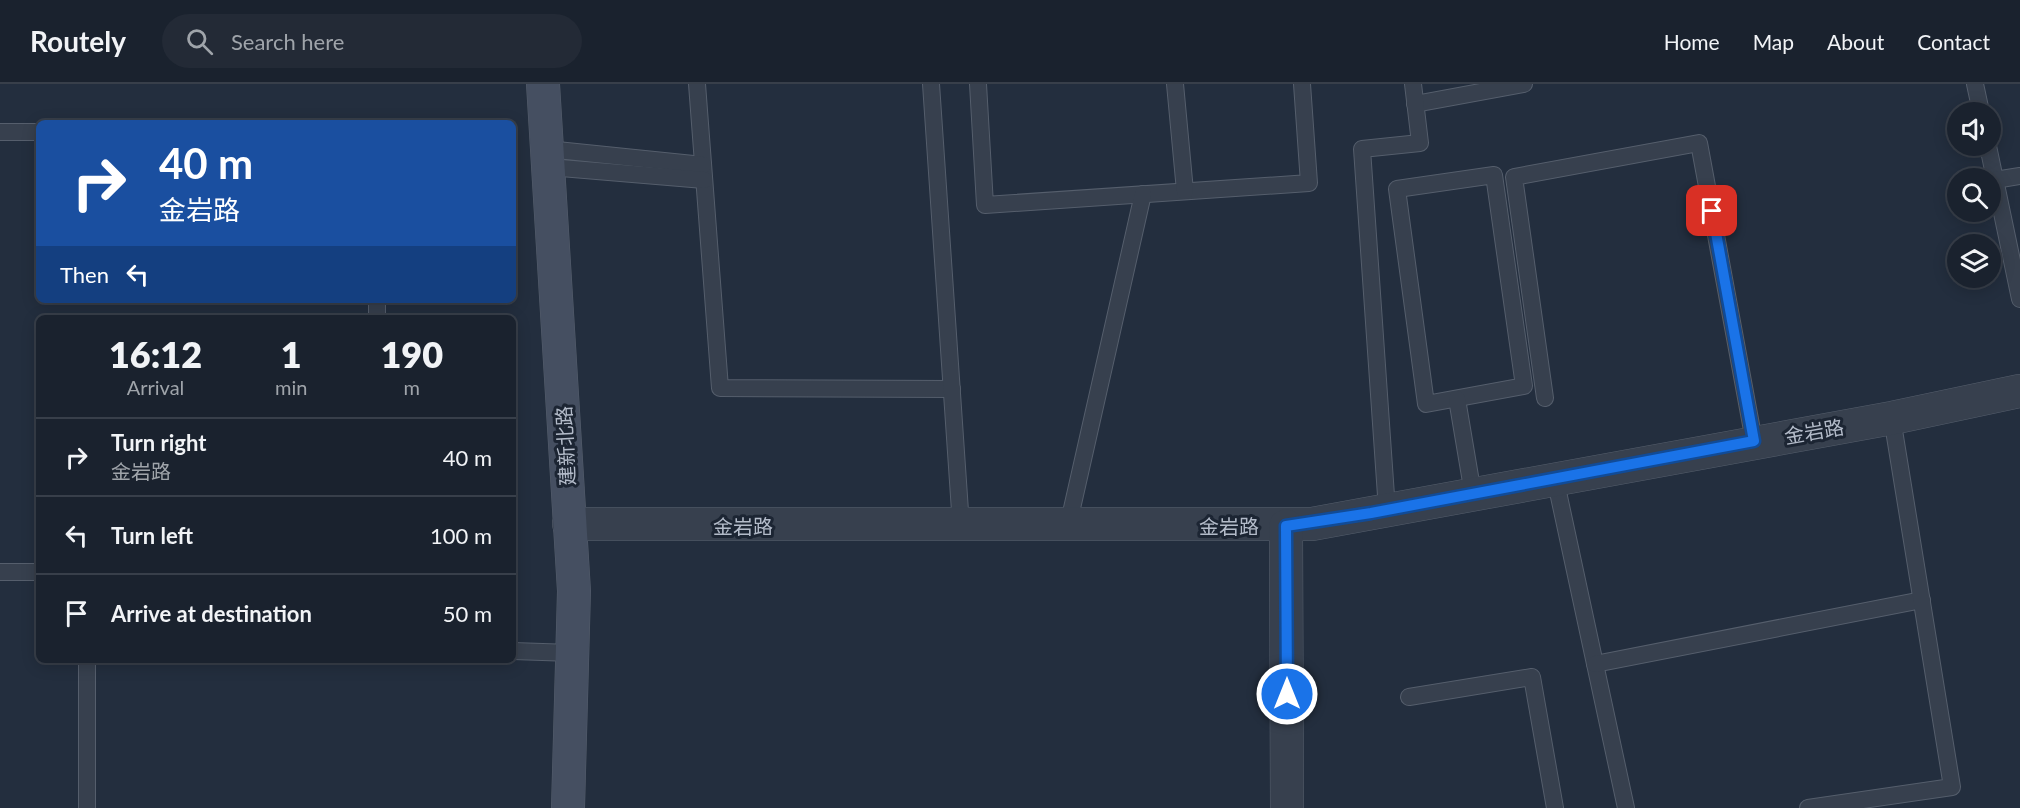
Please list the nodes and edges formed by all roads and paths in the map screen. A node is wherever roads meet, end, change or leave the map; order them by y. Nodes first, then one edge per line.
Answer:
1 (543, 84) edge
2 (697, 84) edge
3 (931, 84) edge
4 (978, 84) edge
5 (1175, 84) edge
6 (1302, 84) edge
7 (1413, 84) edge
8 (1524, 84) edge
9 (1975, 84) edge
10 (1979, 102) edge
11 (1415, 104) junction
12 (0, 132) edge
13 (36, 132) edge
14 (548, 158) junction
15 (704, 173) junction
16 (2020, 176) edge
17 (2001, 179) edge
18 (1185, 191) junction
19 (1143, 194) junction
20 (2001, 209) edge
21 (2020, 299) edge
22 (952, 389) junction
23 (2020, 391) edge
24 (1545, 398) dead end
25 (1457, 399) junction
26 (1892, 418) junction
27 (1754, 441) junction
28 (1555, 478) junction
29 (1473, 494) junction
30 (1387, 510) junction
31 (569, 524) junction
32 (961, 526) junction
33 (1068, 526) junction
34 (1286, 526) junction
35 (0, 572) edge
36 (36, 572) edge
37 (1922, 600) junction
38 (516, 651) edge
39 (572, 653) junction
40 (87, 663) edge
41 (1595, 664) junction
42 (1409, 697) dead end
43 (87, 808) edge
44 (567, 808) edge
45 (1287, 808) edge
46 (1555, 808) edge
47 (1626, 808) edge
48 (1808, 808) edge

1 - 14 main road, 建新北路
2 - 15 lane
3 - 22 lane
4 - 19 lane
5 - 18 lane
6 - 18 lane
7 - 11 lane
8 - 11 lane
9 - 10 lane
11 - 30 lane
12 - 13 lane
14 - 15 lane
14 - 31 main road, 建新北路
15 - 22 lane
16 - 17 lane
18 - 19 lane
19 - 33 lane
20 - 21 lane
22 - 32 lane
23 - 26 street, 金岩路
24 - 27 lane
25 - 25 lane
25 - 29 lane
26 - 27 street, 金岩路
26 - 37 lane
27 - 28 street, 金岩路
28 - 29 street, 金岩路
28 - 41 lane
29 - 30 street, 金岩路
30 - 34 street, 金岩路
31 - 32 street, 金岩路
31 - 39 main road, 建新北路
32 - 33 street, 金岩路
33 - 34 street, 金岩路
34 - 45 street
35 - 36 lane
37 - 41 lane
37 - 48 lane
38 - 39 lane
39 - 44 main road, 建新北路
40 - 43 lane
41 - 47 lane
42 - 46 lane

